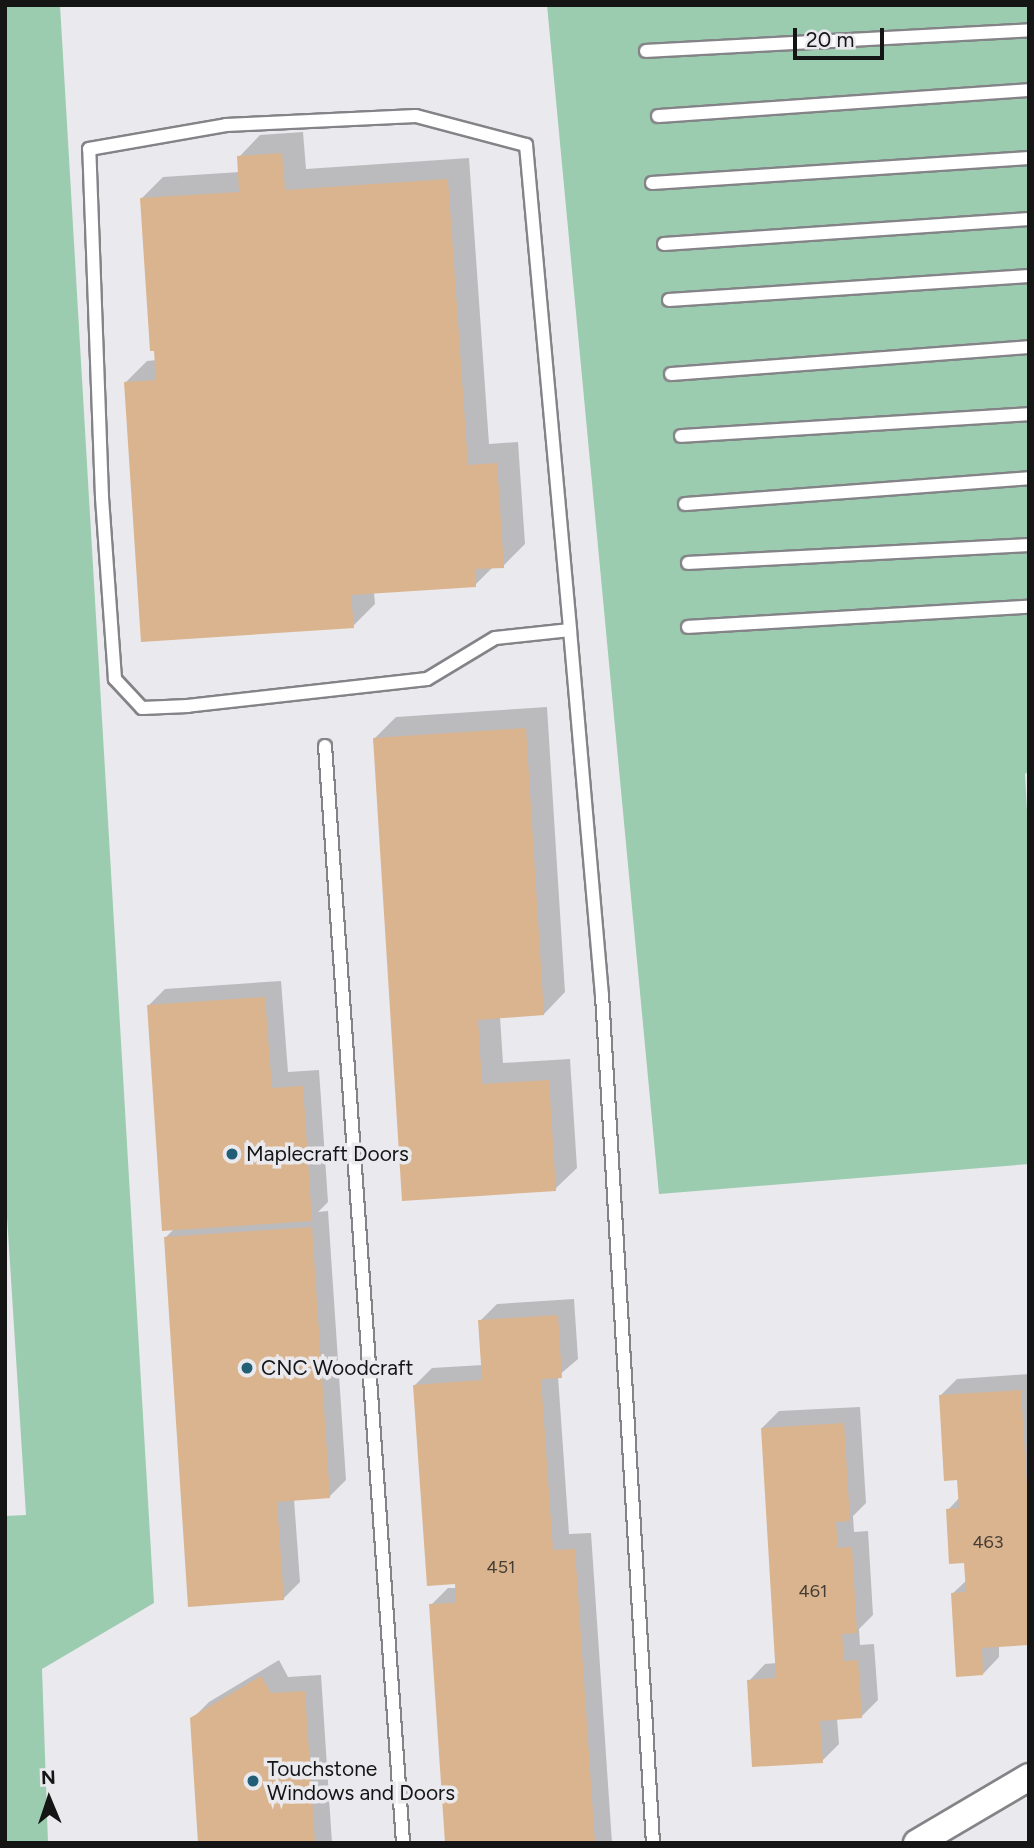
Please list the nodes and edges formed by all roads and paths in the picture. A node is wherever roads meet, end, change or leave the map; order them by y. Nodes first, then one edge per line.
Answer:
1 (1029, 30) edge
2 (646, 51) dead end
3 (1029, 90) edge
4 (658, 116) dead end
5 (1029, 158) edge
6 (652, 183) dead end
7 (1029, 219) edge
8 (664, 244) dead end
9 (1029, 276) edge
10 (669, 300) dead end
11 (1029, 347) edge
12 (671, 373) dead end
13 (1029, 414) edge
14 (681, 436) dead end
15 (1029, 478) edge
16 (685, 504) dead end
17 (1029, 545) edge
18 (688, 563) dead end
19 (1029, 607) edge
20 (688, 627) dead end
21 (570, 630) junction
22 (325, 747) dead end
23 (1029, 1777) edge
24 (403, 1843) edge
25 (653, 1843) edge
26 (917, 1843) edge

1 - 2 lane
3 - 4 lane
5 - 6 lane
7 - 8 lane
9 - 10 lane
11 - 12 lane
13 - 14 lane
15 - 16 lane
17 - 18 lane
19 - 20 lane
21 - 21 lane
21 - 25 lane
22 - 24 lane
23 - 26 street

